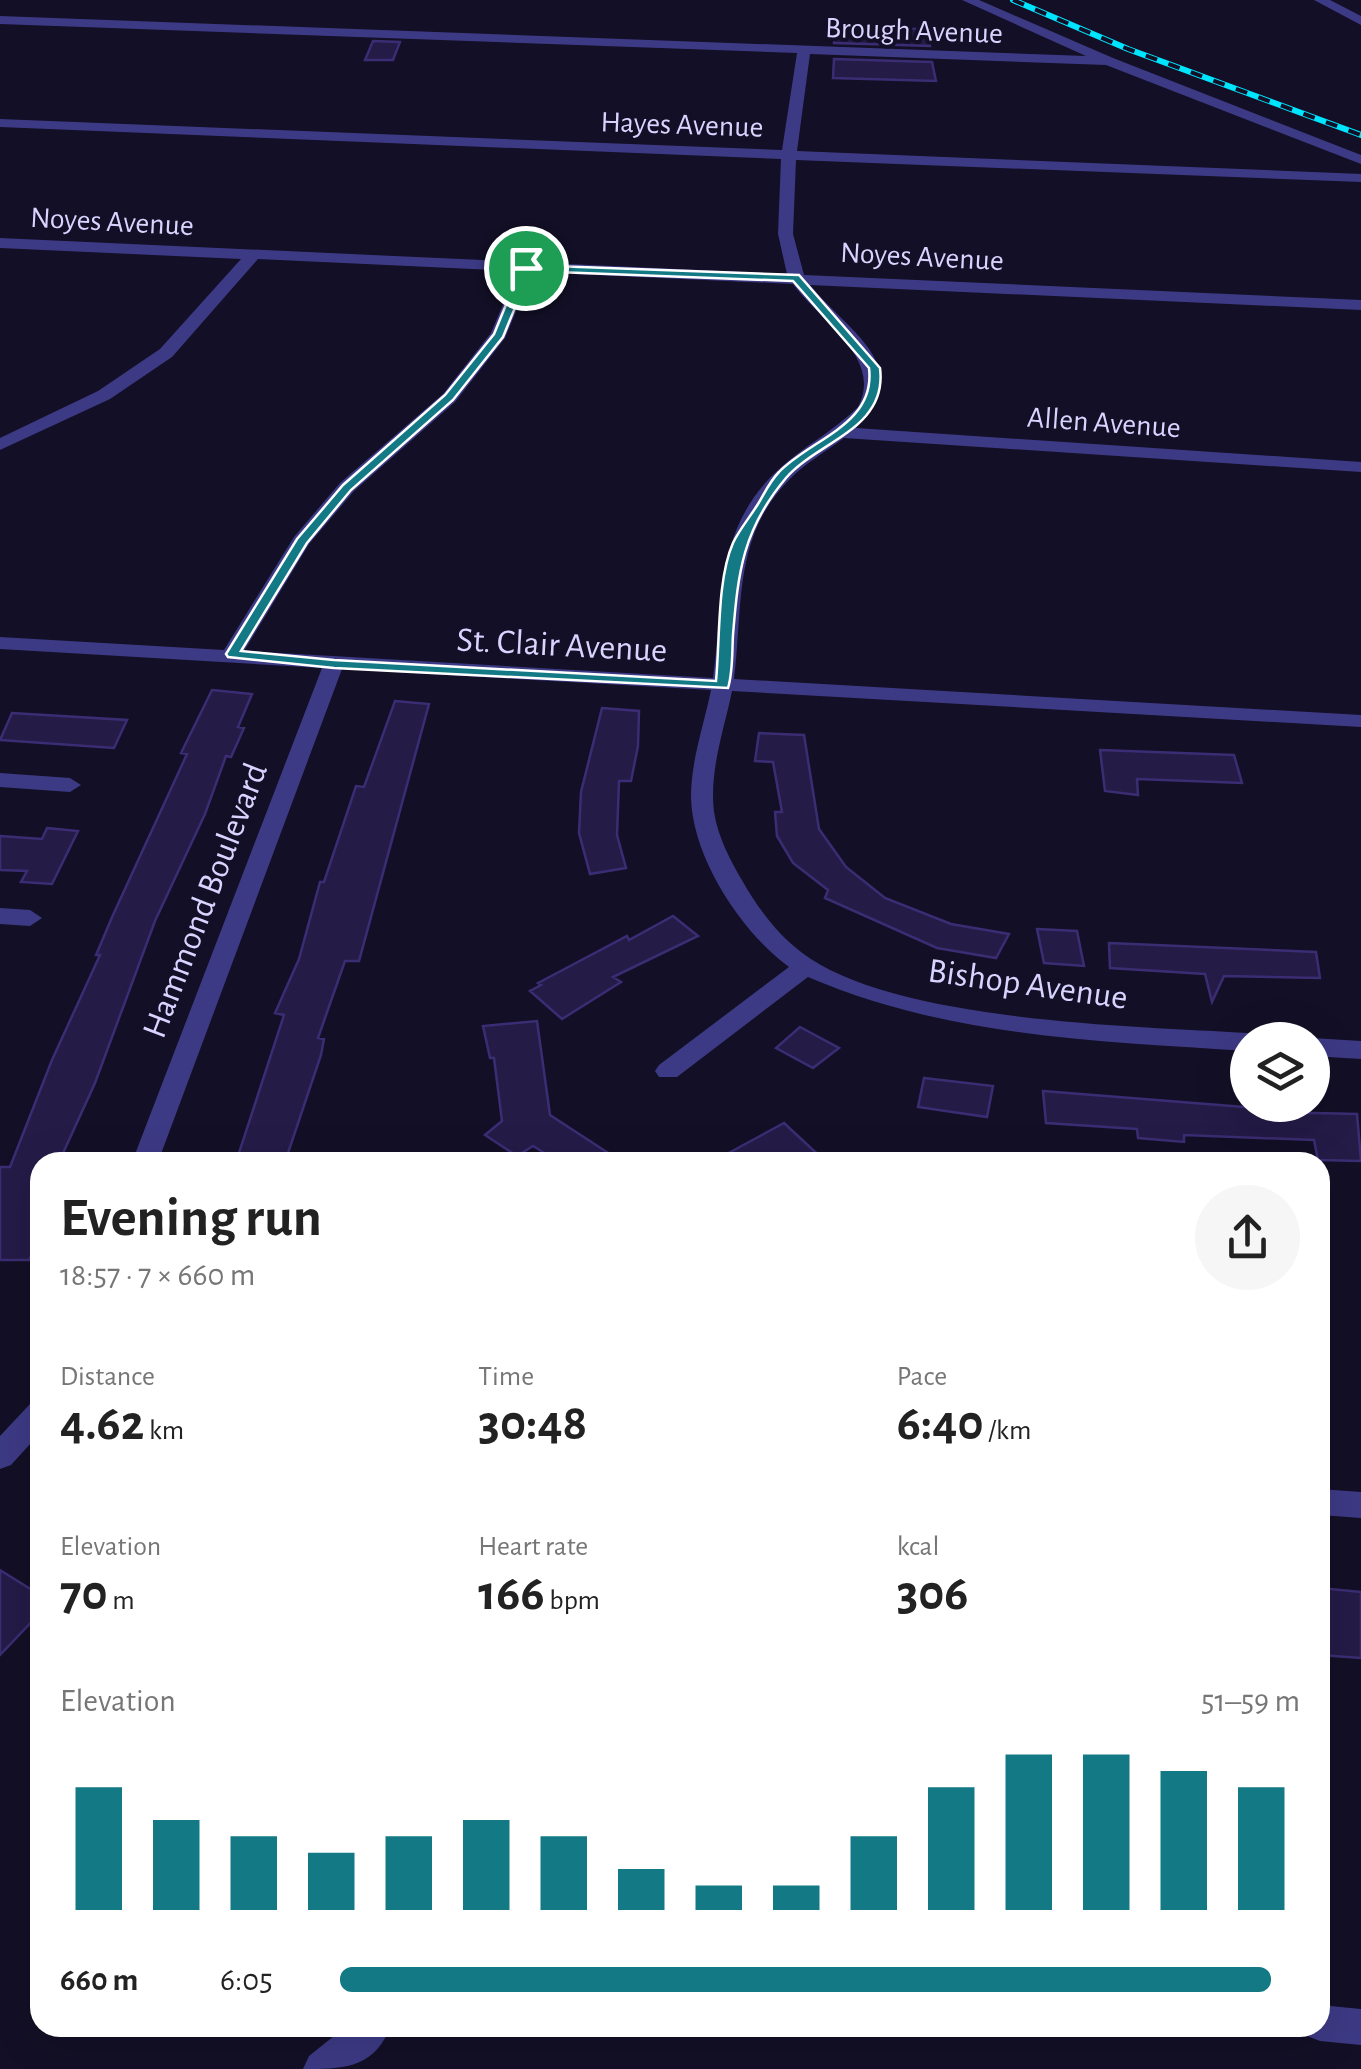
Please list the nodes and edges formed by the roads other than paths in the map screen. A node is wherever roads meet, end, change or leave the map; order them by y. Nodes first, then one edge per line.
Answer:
1 (968, 0) edge
2 (1320, 0) edge
3 (0, 20) edge
4 (1360, 22) edge
5 (804, 52) junction
6 (1108, 62) junction
7 (0, 123) edge
8 (790, 156) junction
9 (1361, 160) edge
10 (1361, 178) edge
11 (0, 243) edge
12 (252, 255) junction
13 (526, 268) junction
14 (796, 278) junction
15 (1361, 305) edge
16 (844, 433) junction
17 (0, 445) edge
18 (1361, 466) edge
19 (0, 642) edge
20 (232, 654) junction
21 (334, 664) junction
22 (723, 686) junction
23 (1361, 721) edge
24 (0, 780) edge
25 (70, 785) dead end
26 (0, 916) edge
27 (30, 918) dead end
28 (805, 968) junction
29 (1230, 1041) edge
30 (1330, 1048) edge
31 (1361, 1050) edge
32 (668, 1071) dead end
33 (148, 1152) edge
34 (30, 1424) edge
35 (0, 1456) edge
36 (1330, 1503) edge
37 (1361, 1505) edge
38 (1330, 2024) edge
39 (1361, 2027) edge
40 (361, 2037) edge
41 (322, 2069) edge

1 - 6 street
2 - 4 street
3 - 5 street, Brough Avenue
5 - 6 street, Brough Avenue
5 - 8 street
6 - 9 street
7 - 8 street, Hayes Avenue
8 - 10 street, Hayes Avenue
8 - 14 street
11 - 12 street, Noyes Avenue
12 - 13 street, Noyes Avenue
12 - 17 street
13 - 14 street, Noyes Avenue
13 - 20 street
14 - 15 street, Noyes Avenue
14 - 16 street
16 - 18 street, Allen Avenue
16 - 22 street
19 - 20 street, St. Clair Avenue
20 - 21 street, St. Clair Avenue
21 - 22 street, St. Clair Avenue
21 - 33 street, Hammond Boulevard
22 - 23 street, St. Clair Avenue
22 - 28 street
24 - 25 street
26 - 27 street
28 - 29 street, Bishop Avenue
28 - 32 street
30 - 31 street
34 - 35 street
36 - 37 street
38 - 39 street
40 - 41 street

